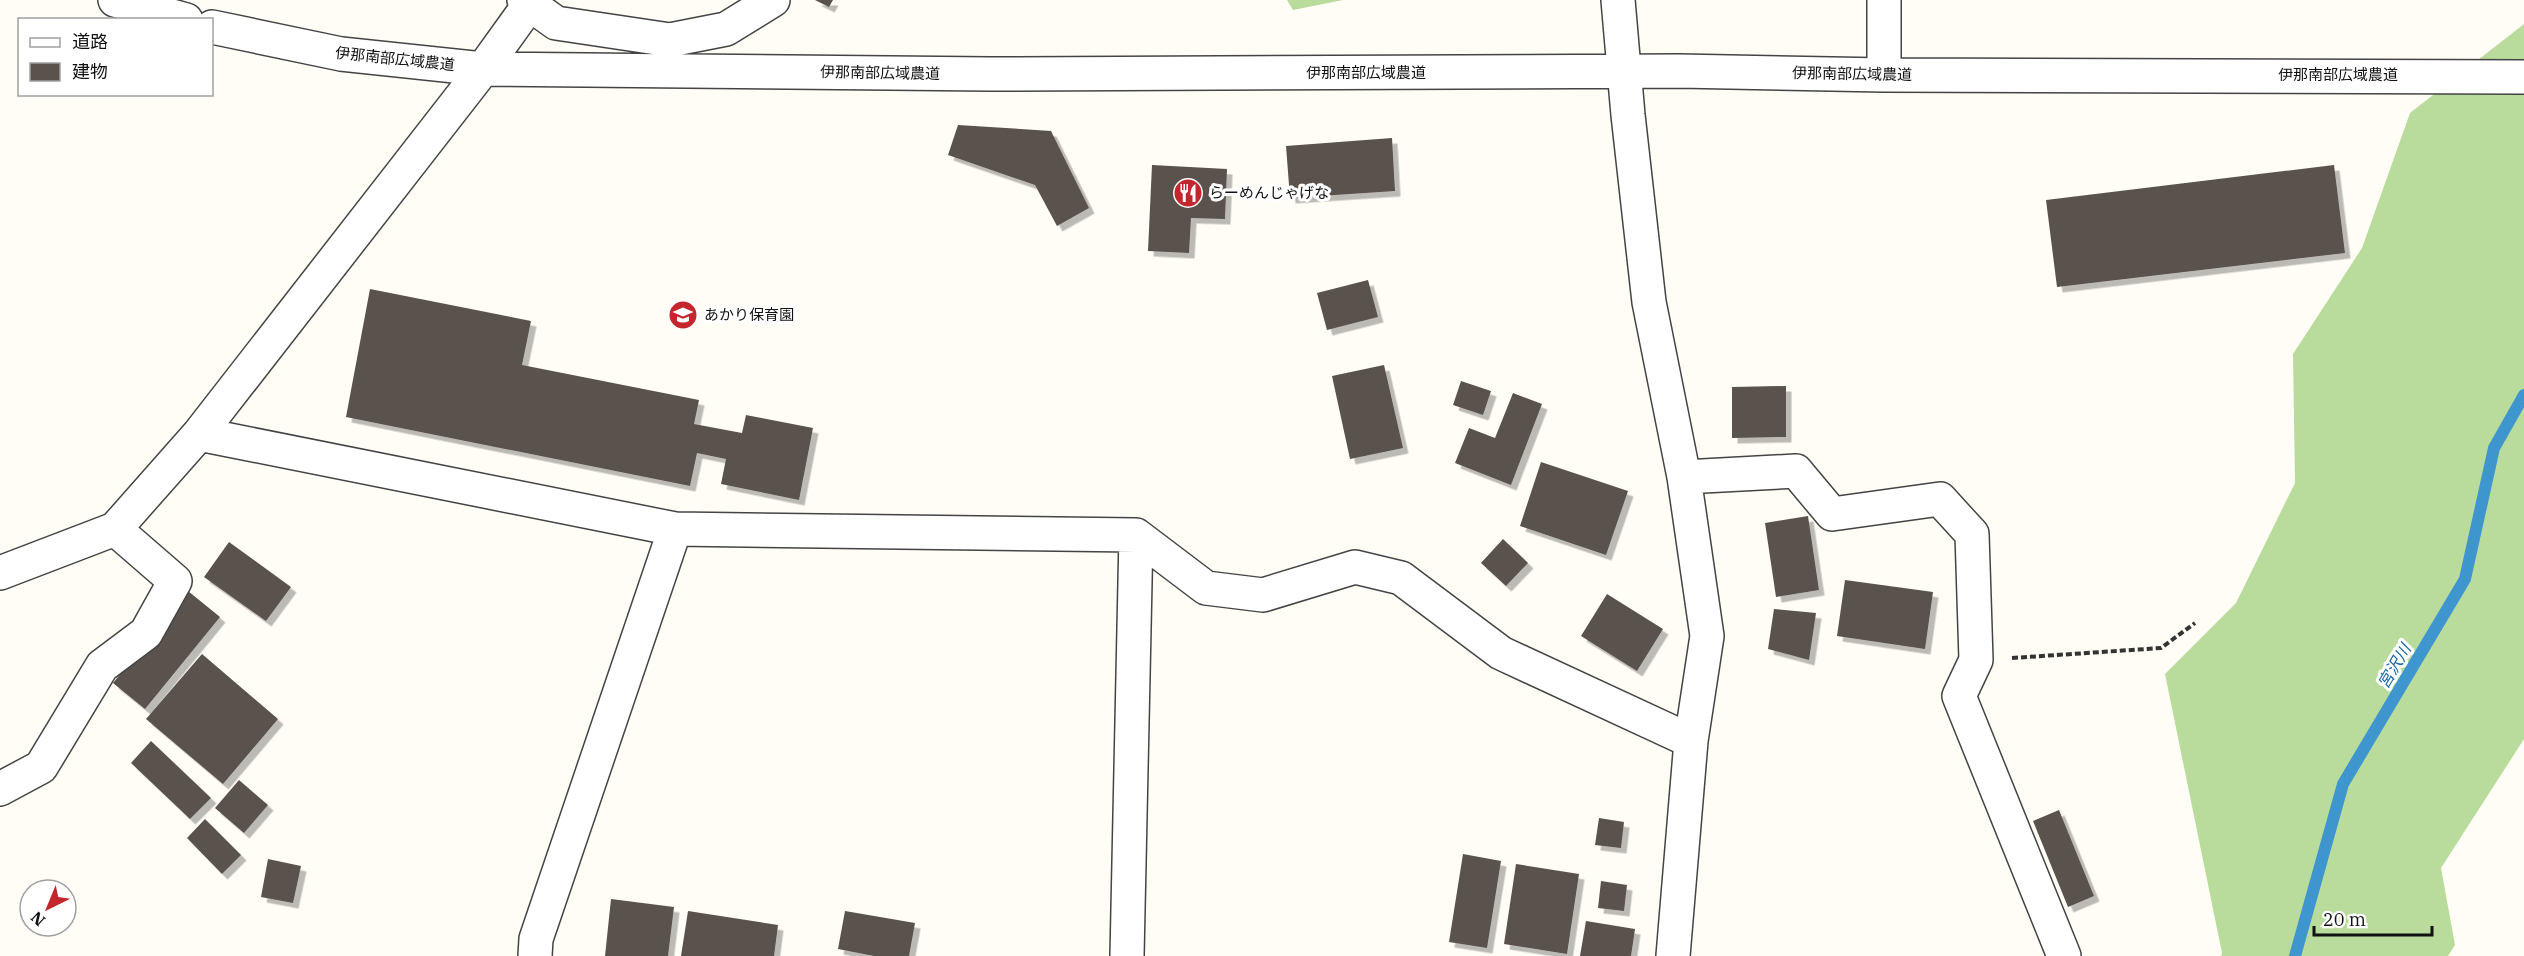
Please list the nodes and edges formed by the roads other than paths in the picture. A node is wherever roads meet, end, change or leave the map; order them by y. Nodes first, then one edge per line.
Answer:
1 (115, 0) edge
2 (773, 0) edge
3 (1618, 0) edge
4 (1884, 0) edge
5 (526, 3) edge
6 (179, 18) edge
7 (213, 27) edge
8 (483, 69) junction
9 (1626, 72) junction
10 (1884, 75) junction
11 (2524, 77) edge
12 (199, 434) junction
13 (1684, 477) junction
14 (115, 529) junction
15 (675, 529) junction
16 (1136, 535) junction
17 (0, 573) edge
18 (1691, 741) junction
19 (0, 789) edge
20 (536, 956) edge
21 (1127, 956) edge
22 (1673, 956) edge
23 (2064, 956) edge

1 - 6 street
2 - 5 street
3 - 9 street
4 - 10 street
5 - 8 street
7 - 8 street, 伊那南部広域農道
8 - 9 street, 伊那南部広域農道
8 - 12 street
9 - 10 street, 伊那南部広域農道
9 - 13 street
10 - 11 street, 伊那南部広域農道
12 - 14 street
12 - 15 street
13 - 18 street
13 - 23 street
14 - 17 street
14 - 19 street
15 - 16 street
15 - 20 street
16 - 18 street
16 - 21 street
18 - 22 street

